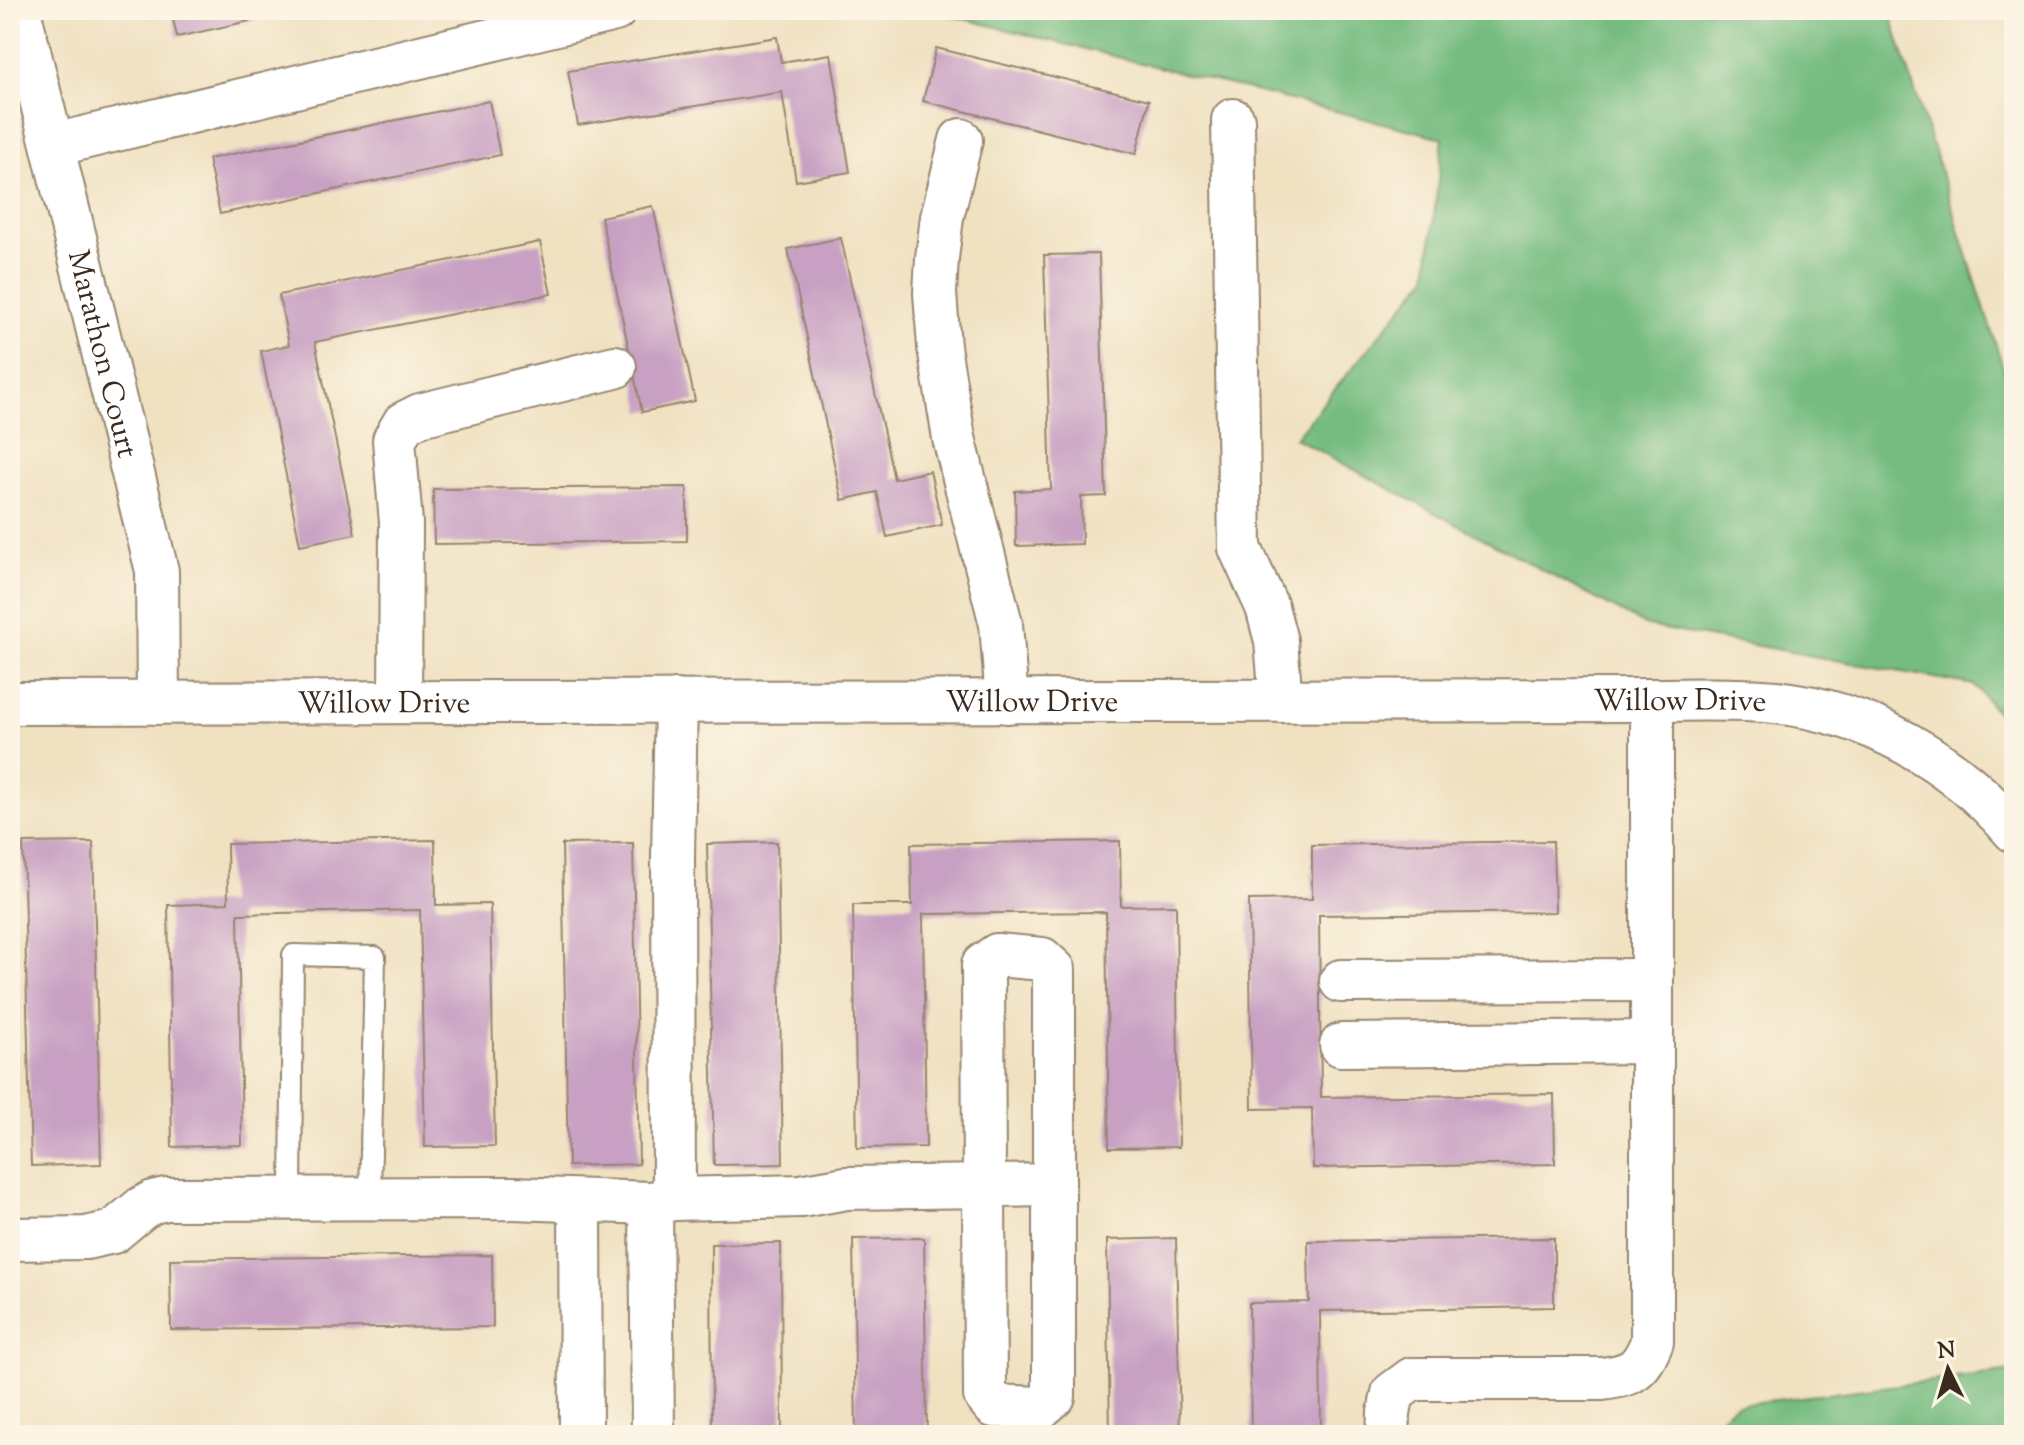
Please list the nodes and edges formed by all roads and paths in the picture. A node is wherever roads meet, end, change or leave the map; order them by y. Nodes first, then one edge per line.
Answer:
1 (19, 10) edge
2 (615, 10) edge
3 (23, 77) edge
4 (1233, 120) dead end
5 (961, 140) dead end
6 (54, 145) junction
7 (615, 367) dead end
8 (1652, 700) junction
9 (676, 701) junction
10 (1281, 701) junction
11 (400, 702) junction
12 (1007, 702) junction
13 (10, 703) edge
14 (158, 703) junction
15 (2014, 831) edge
16 (1651, 980) junction
17 (1341, 981) dead end
18 (1652, 1042) junction
19 (1341, 1045) dead end
20 (1054, 1185) junction
21 (985, 1187) junction
22 (291, 1199) junction
23 (370, 1199) junction
24 (662, 1201) junction
25 (580, 1202) junction
26 (10, 1239) edge
27 (581, 1435) edge
28 (653, 1435) edge
29 (1388, 1435) edge

1 - 3 street, Marathon Court
2 - 6 street
3 - 6 street, Marathon Court
4 - 10 street
5 - 12 street
6 - 14 street, Marathon Court
7 - 11 street
8 - 10 street, Willow Drive
8 - 15 street, Willow Drive
8 - 16 street
9 - 11 street, Willow Drive
9 - 12 street, Willow Drive
9 - 24 street
10 - 12 street, Willow Drive
11 - 14 street, Willow Drive
13 - 14 street, Willow Drive
16 - 17 street
16 - 18 street
18 - 19 street
18 - 29 street
20 - 21 street
20 - 21 street
20 - 21 street
21 - 24 street
22 - 23 street
22 - 23 lane
22 - 26 street
23 - 25 street
24 - 25 street
24 - 28 street
25 - 27 street

